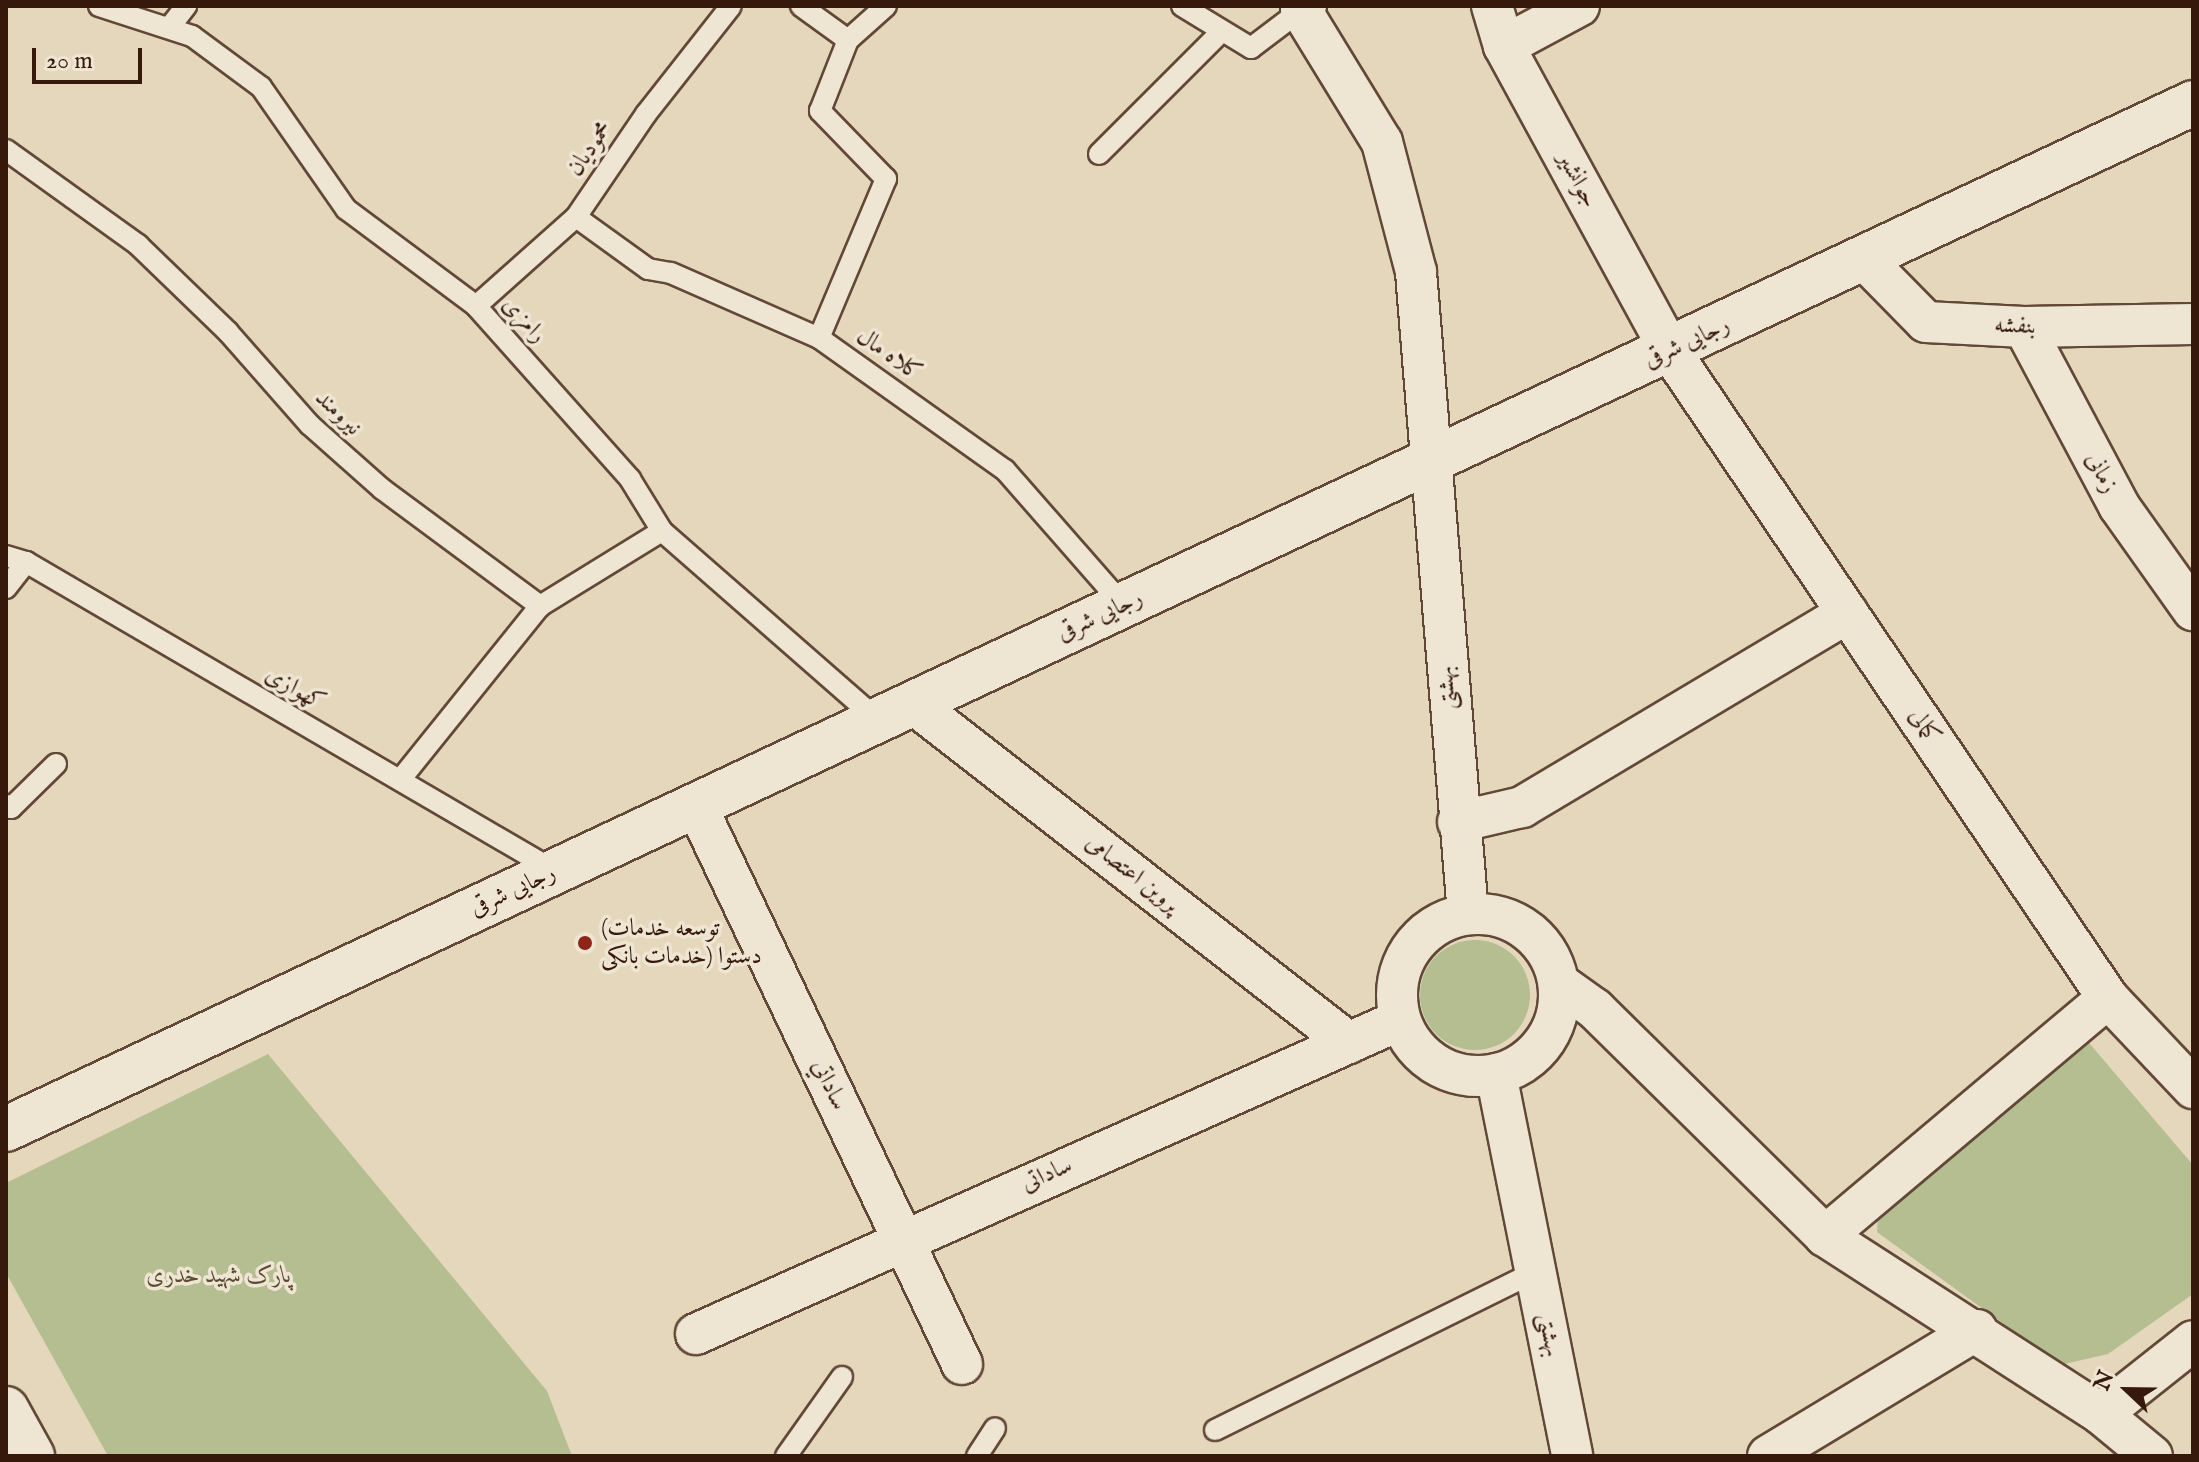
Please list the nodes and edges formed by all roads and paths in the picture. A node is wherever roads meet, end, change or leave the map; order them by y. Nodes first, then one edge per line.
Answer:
1 (99, 6) edge
2 (186, 6) edge
3 (731, 6) edge
4 (801, 6) edge
5 (886, 6) edge
6 (1182, 6) edge
7 (1492, 6) edge
8 (1579, 6) edge
9 (1302, 7) edge
10 (169, 28) junction
11 (1222, 31) junction
12 (848, 40) junction
13 (1504, 46) junction
14 (2193, 103) edge
15 (6, 150) edge
16 (1099, 154) dead end
17 (576, 217) junction
18 (1864, 259) junction
19 (476, 306) junction
20 (2193, 324) edge
21 (2024, 327) junction
22 (819, 338) junction
23 (1670, 351) junction
24 (1430, 461) junction
25 (662, 531) junction
26 (16, 559) edge
27 (6, 588) edge
28 (1123, 605) junction
29 (540, 606) junction
30 (2193, 610) edge
31 (1848, 613) junction
32 (896, 712) junction
33 (56, 764) dead end
34 (400, 780) junction
35 (6, 805) edge
36 (696, 805) junction
37 (1458, 822) junction
38 (555, 871) junction
39 (1468, 914) junction
40 (1560, 984) junction
41 (2108, 998) junction
42 (1400, 1020) junction
43 (1349, 1043) junction
44 (1496, 1074) junction
45 (2193, 1088) edge
46 (6, 1129) edge
47 (1825, 1236) junction
48 (903, 1239) junction
49 (1537, 1271) junction
50 (1977, 1330) junction
51 (696, 1334) dead end
52 (2193, 1341) edge
53 (962, 1364) dead end
54 (842, 1377) dead end
55 (6, 1409) edge
56 (2101, 1414) junction
57 (995, 1428) dead end
58 (1215, 1430) dead end
59 (32, 1456) edge
60 (786, 1456) edge
61 (977, 1456) edge
62 (1572, 1456) edge
63 (1768, 1456) edge
64 (2152, 1456) edge

1 - 10 lane, رامزی
2 - 10 lane
3 - 17 lane, محمودیان
4 - 12 lane
5 - 12 lane
6 - 11 lane
7 - 13 street, جوانشیر
8 - 13 street
9 - 11 lane
9 - 24 street, بهشتی
10 - 19 lane, رامزی
11 - 16 lane
12 - 22 lane
13 - 23 street, جوانشیر
14 - 18 street, رجایی شرقی
15 - 29 lane, نیرومند
17 - 19 lane, محمودیان
17 - 22 lane, کلاه مال
18 - 21 street, بنفشه
18 - 23 street, رجایی شرقی
19 - 25 lane, رامزی
20 - 21 street, بنفشه
21 - 30 street, زمانی
22 - 28 lane, کلاه مال
23 - 24 street, رجایی شرقی
23 - 31 street, کمالی
24 - 28 street, رجایی شرقی
24 - 37 street, بهشتی
25 - 29 lane
25 - 32 lane, رامزی
26 - 27 lane
26 - 34 lane, کهوازی
28 - 32 street, رجایی شرقی
29 - 34 lane
31 - 37 street
31 - 41 street, کمالی
32 - 36 street, رجایی شرقی
32 - 43 street, پروین اعتصامی
33 - 35 lane
34 - 38 lane, کهوازی
36 - 38 street, رجایی شرقی
36 - 48 street, ساداتي
37 - 39 street, بهشتی
38 - 46 street, رجایی شرقی
39 - 40 street
39 - 42 street
40 - 44 street
40 - 47 street
41 - 45 street, کمالی
41 - 47 street
42 - 43 street, ساداتی
42 - 44 street
43 - 48 street, ساداتی
44 - 49 street, بهشتی
47 - 50 street
48 - 51 street, ساداتی
48 - 53 street, ساداتي
49 - 58 lane
49 - 62 street, بهشتی
50 - 56 street
50 - 63 street
52 - 56 street
54 - 60 lane
55 - 59 street
56 - 64 street
57 - 61 lane

